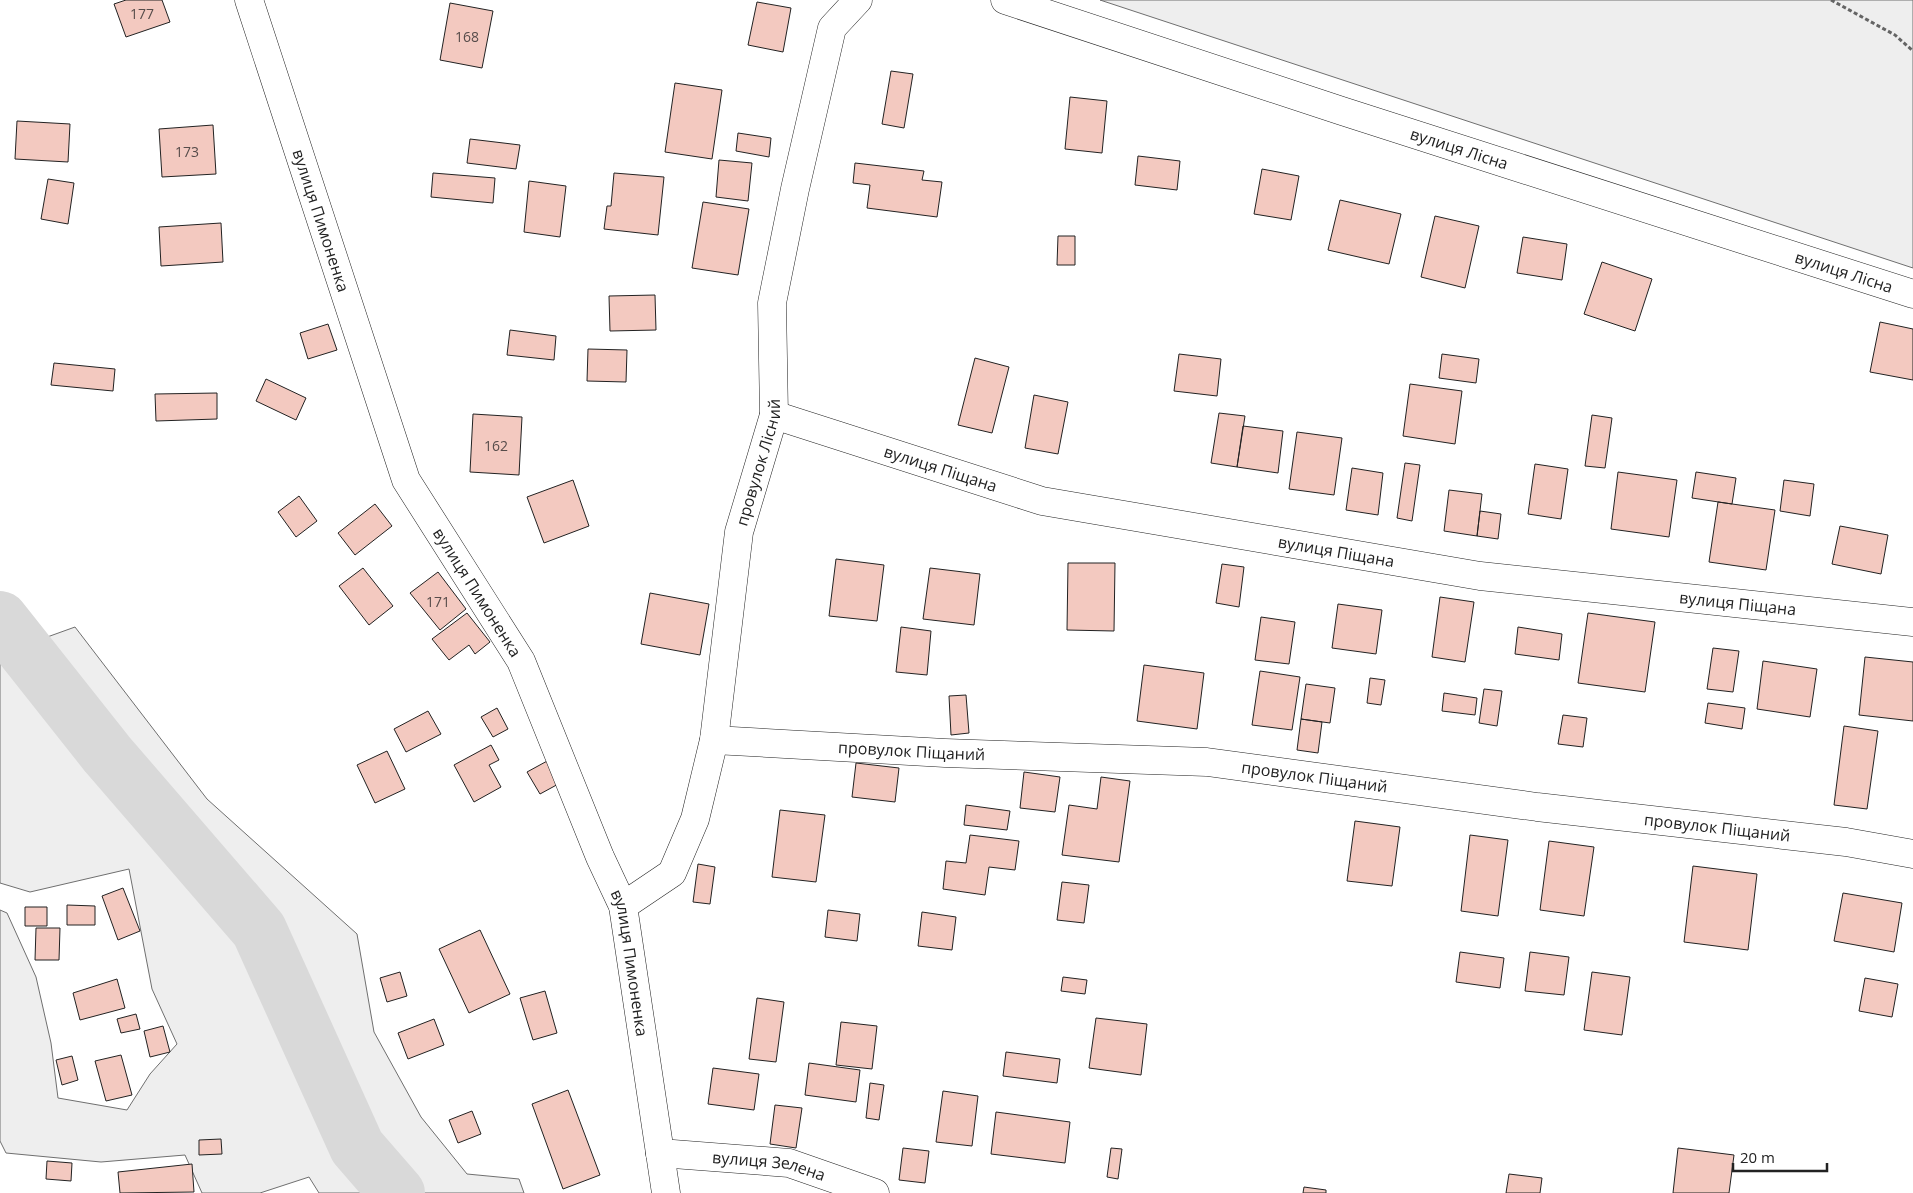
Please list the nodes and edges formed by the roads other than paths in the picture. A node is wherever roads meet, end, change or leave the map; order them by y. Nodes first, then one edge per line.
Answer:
1 (249, 0) edge
2 (858, 0) edge
3 (1005, 0) edge
4 (1913, 294) edge
5 (774, 415) junction
6 (1913, 622) edge
7 (714, 740) junction
8 (1913, 854) edge
9 (624, 906) junction
10 (660, 1153) junction
11 (666, 1193) edge
12 (875, 1193) edge

1 - 9 street, вулиця Пимоненка
2 - 5 street, провулок Лісний
3 - 4 street, вулиця Лісна
5 - 6 street, вулиця Піщана
5 - 7 street, провулок Лісний
7 - 8 street, провулок Піщаний
7 - 9 street, провулок Лісний
9 - 10 street, вулиця Пимоненка
10 - 11 street, вулиця Пимоненка
10 - 12 street, вулиця Зелена

